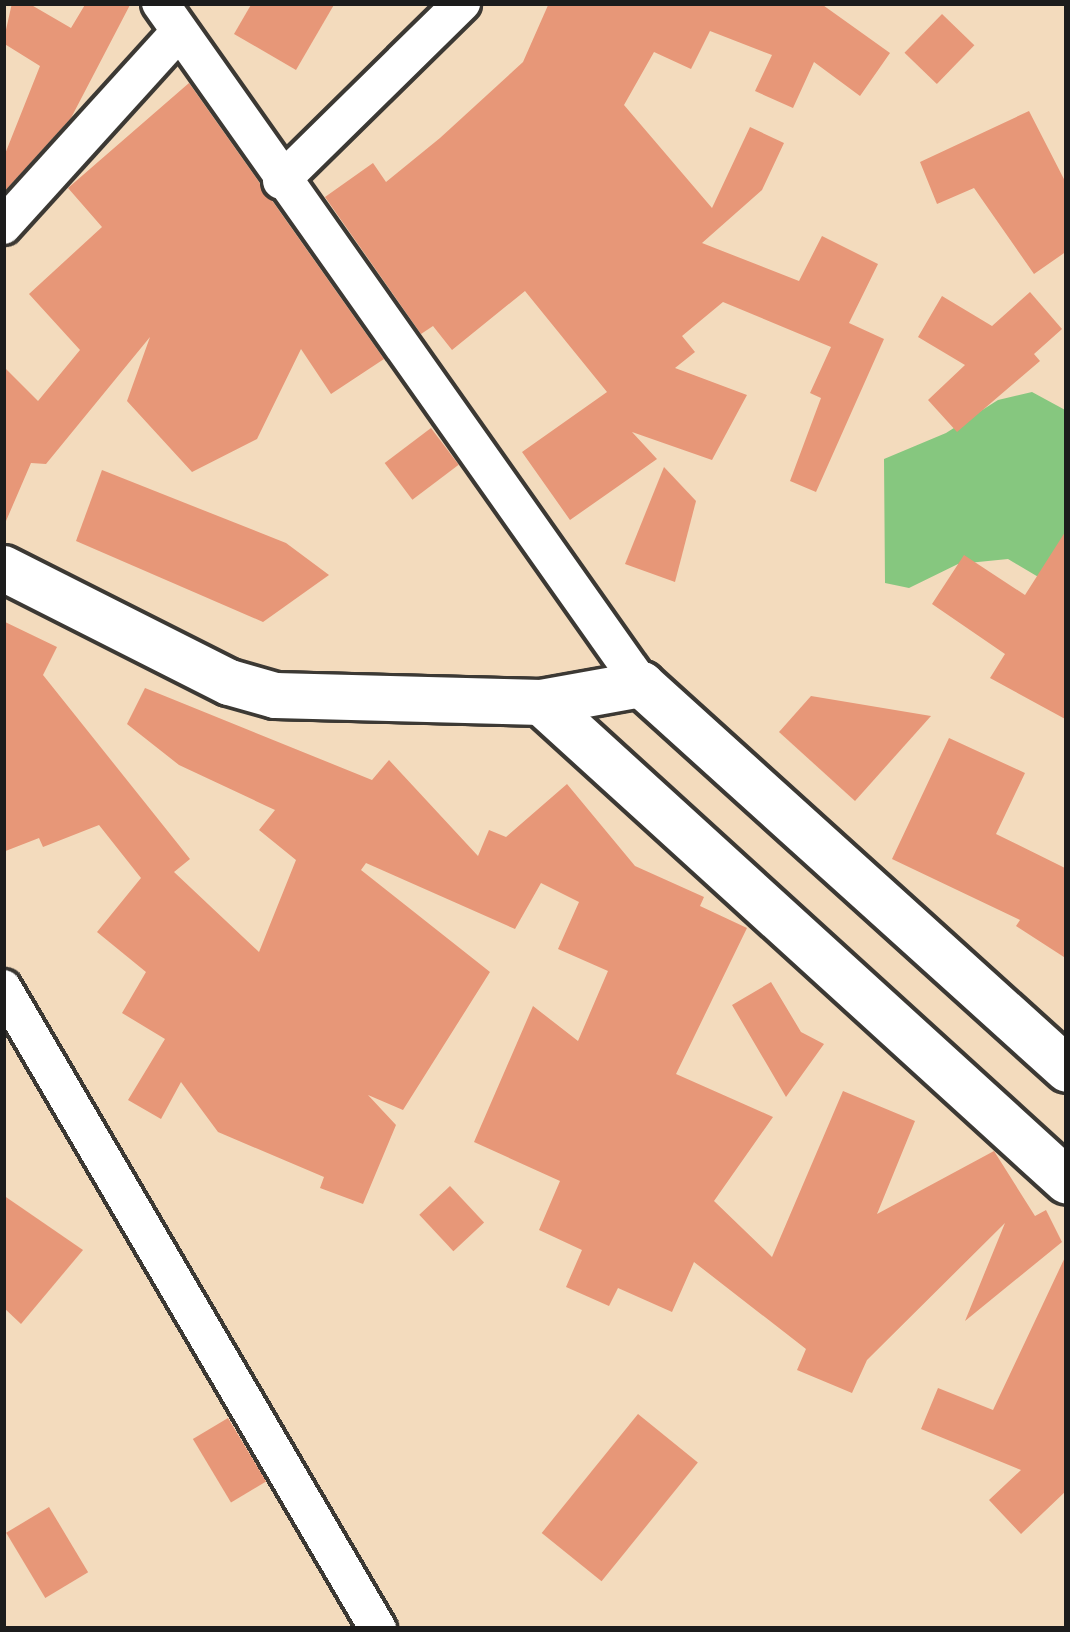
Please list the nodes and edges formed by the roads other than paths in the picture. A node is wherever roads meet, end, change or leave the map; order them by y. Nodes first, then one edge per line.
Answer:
1 (462, 3) edge
2 (169, 18) edge
3 (281, 181) junction
4 (3, 226) edge
5 (3, 568) edge
6 (641, 684) junction
7 (542, 701) junction
8 (3, 988) edge
9 (1067, 1069) edge
10 (1067, 1181) edge
11 (378, 1629) edge

1 - 3 street
2 - 3 street
2 - 4 street
3 - 6 street
5 - 7 street
6 - 7 street
6 - 9 street
7 - 10 street
8 - 11 street

